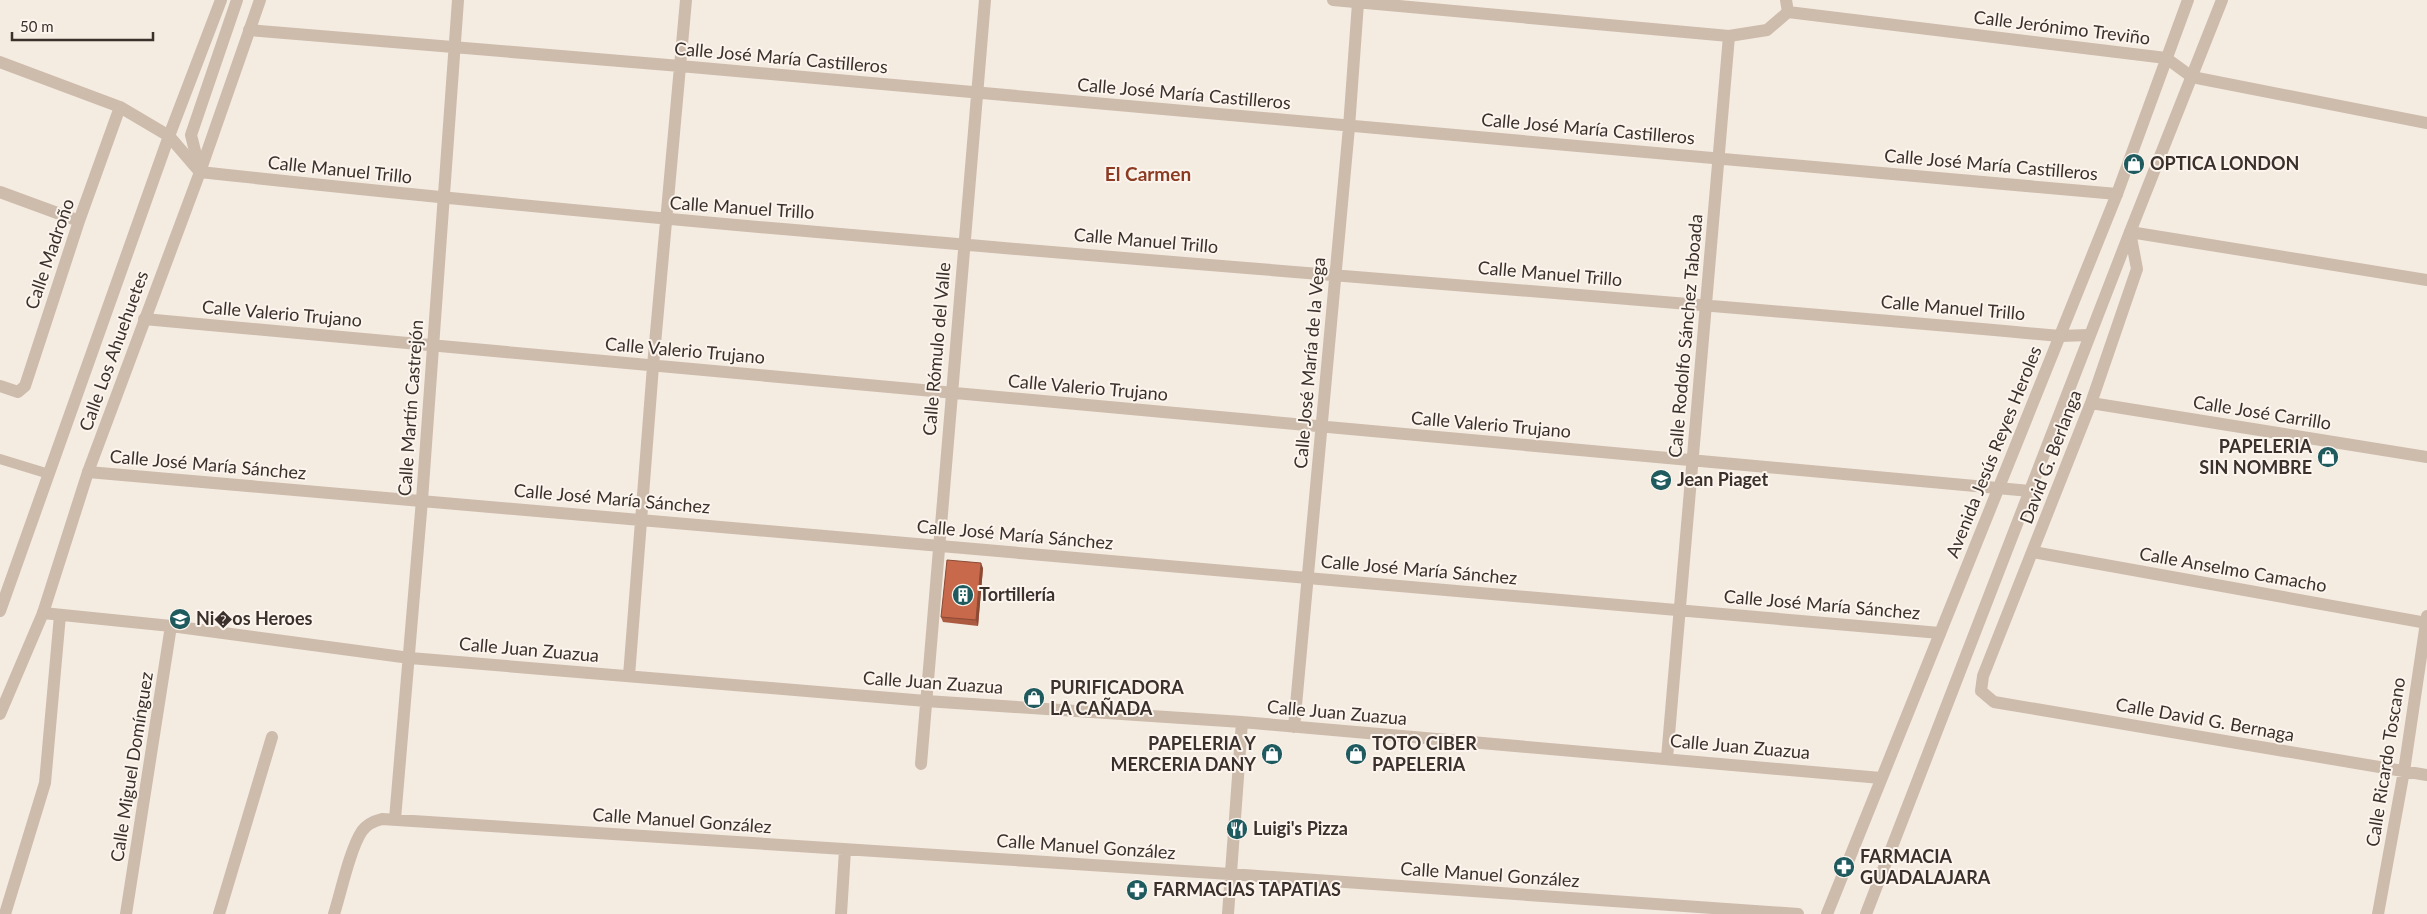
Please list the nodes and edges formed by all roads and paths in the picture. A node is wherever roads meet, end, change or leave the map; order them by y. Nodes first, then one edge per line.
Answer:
1 (221, 0) edge
2 (237, 0) edge
3 (260, 0) edge
4 (458, 0) edge
5 (686, 0) edge
6 (985, 0) edge
7 (1333, 0) edge
8 (2188, 0) edge
9 (2222, 0) edge
10 (1358, 3) junction
11 (1466, 6) edge
12 (1787, 6) edge
13 (249, 30) junction
14 (1729, 36) junction
15 (455, 48) junction
16 (2166, 58) junction
17 (0, 62) edge
18 (680, 66) junction
19 (2192, 78) junction
20 (977, 93) junction
21 (120, 107) junction
22 (2427, 123) edge
23 (1349, 126) junction
24 (169, 136) junction
25 (1720, 157) junction
26 (200, 172) junction
27 (0, 192) edge
28 (2117, 194) junction
29 (444, 199) junction
30 (666, 220) junction
31 (79, 221) junction
32 (2130, 232) junction
33 (964, 243) junction
34 (1336, 274) junction
35 (2427, 280) edge
36 (1707, 304) junction
37 (144, 319) junction
38 (2090, 335) junction
39 (2060, 336) junction
40 (434, 346) junction
41 (653, 366) junction
42 (0, 386) edge
43 (951, 393) junction
44 (2091, 403) junction
45 (1321, 427) junction
46 (2427, 457) edge
47 (0, 459) edge
48 (1693, 461) junction
49 (88, 472) junction
50 (49, 474) junction
51 (1998, 488) junction
52 (2030, 491) junction
53 (422, 500) junction
54 (641, 520) junction
55 (938, 546) junction
56 (2033, 552) junction
57 (1308, 578) junction
58 (0, 610) edge
59 (1679, 610) junction
60 (43, 613) junction
61 (60, 615) junction
62 (2427, 620) edge
63 (171, 626) junction
64 (1940, 633) junction
65 (410, 658) junction
66 (629, 676) junction
67 (1981, 691) joint
68 (926, 701) junction
69 (0, 714) edge
70 (1242, 722) junction
71 (1294, 727) junction
72 (272, 737) dead end
73 (1667, 758) junction
74 (921, 764) dead end
75 (2404, 771) junction
76 (2427, 775) edge
77 (1881, 778) junction
78 (395, 819) junction
79 (845, 850) junction
80 (1230, 874) junction
81 (5, 914) edge
82 (126, 914) edge
83 (219, 914) edge
84 (334, 914) edge
85 (841, 914) edge
86 (1228, 914) edge
87 (1798, 914) edge
88 (1826, 914) edge
89 (1866, 914) edge
90 (2378, 914) edge

1 - 24 street, Calle Los Ahuehuetes
2 - 26 street
3 - 13 street, Calle Los Ahuehuetes
4 - 15 street, Calle Martín Castrejón
5 - 18 street
6 - 20 street, Calle Rómulo del Valle
7 - 10 street, Calle Jerónimo Treviño
8 - 16 street, Avenida Jesús Reyes Heroles
9 - 19 street
10 - 11 street, Calle Jerónimo Treviño
10 - 23 street, Calle José María de la Vega
11 - 14 street, Calle Jerónimo Treviño
12 - 14 street, Calle Jerónimo Treviño
12 - 16 street, Calle Jerónimo Treviño
13 - 15 street, Calle José María Castilleros
13 - 26 street, Calle Los Ahuehuetes
14 - 25 street, Calle Rodolfo Sánchez Taboada
15 - 18 street, Calle José María Castilleros
15 - 29 street, Calle Martín Castrejón
16 - 19 street, Calle Jerónimo Treviño
16 - 28 street, Avenida Jesús Reyes Heroles
17 - 21 street
18 - 20 street, Calle José María Castilleros
18 - 30 street
19 - 22 street, Calle Jerónimo Treviño
19 - 32 street
20 - 23 street, Calle José María Castilleros
20 - 33 street, Calle Rómulo del Valle
21 - 24 street
21 - 31 street, Calle Madroño
23 - 25 street, Calle José María Castilleros
23 - 34 street, Calle José María de la Vega
24 - 26 street
24 - 50 street, Calle Los Ahuehuetes
25 - 28 street, Calle José María Castilleros
25 - 36 street, Calle Rodolfo Sánchez Taboada
26 - 29 street, Calle Manuel Trillo
26 - 37 street, Calle Los Ahuehuetes
27 - 31 street
28 - 39 street, Avenida Jesús Reyes Heroles
29 - 30 street, Calle Manuel Trillo
29 - 40 street, Calle Martín Castrejón
30 - 33 street, Calle Manuel Trillo
30 - 41 street
31 - 42 street, Calle Madroño
32 - 35 street
32 - 38 street
32 - 44 street, David G. Berlanga
33 - 34 street, Calle Manuel Trillo
33 - 43 street, Calle Rómulo del Valle
34 - 36 street, Calle Manuel Trillo
34 - 45 street, Calle José María de la Vega
36 - 39 street, Calle Manuel Trillo
36 - 48 street, Calle Rodolfo Sánchez Taboada
37 - 40 street, Calle Valerio Trujano
37 - 49 street, Calle Los Ahuehuetes
38 - 39 street, Calle Manuel Trillo
38 - 52 street
39 - 51 street, Avenida Jesús Reyes Heroles
40 - 41 street, Calle Valerio Trujano
40 - 53 street, Calle Martín Castrejón
41 - 43 street, Calle Valerio Trujano
41 - 54 street
43 - 45 street, Calle Valerio Trujano
43 - 55 street, Calle Rómulo del Valle
44 - 46 street, Calle José Carrillo
44 - 56 street, David G. Berlanga
45 - 48 street, Calle Valerio Trujano
45 - 57 street, Calle José María de la Vega
47 - 50 lane
48 - 51 street, Calle Valerio Trujano
48 - 59 street, Calle Rodolfo Sánchez Taboada
49 - 53 street, Calle José María Sánchez
49 - 60 street, Calle Los Ahuehuetes
50 - 58 street, Calle Los Ahuehuetes
51 - 52 street, Calle Valerio Trujano
51 - 64 street, Avenida Jesús Reyes Heroles
52 - 89 street
53 - 54 street, Calle José María Sánchez
53 - 65 street, Calle Martín Castrejón
54 - 55 street, Calle José María Sánchez
54 - 66 street
55 - 57 street, Calle José María Sánchez
55 - 68 street, Calle Rómulo del Valle
56 - 62 street, Calle Anselmo Camacho
56 - 67 street, David G. Berlanga
57 - 59 street, Calle José María Sánchez
57 - 71 street, Calle José María de la Vega
59 - 64 street, Calle José María Sánchez
59 - 73 street, Calle Rodolfo Sánchez Taboada
60 - 61 street, Calle Juan Zuazua
60 - 69 street, Calle Los Ahuehuetes
61 - 63 street, Calle Juan Zuazua
61 - 81 street
62 - 75 street, Calle Ricardo Toscano
63 - 65 street, Calle Juan Zuazua
63 - 82 street, Calle Miguel Domínguez
64 - 77 street, Avenida Jesús Reyes Heroles
65 - 66 street, Calle Juan Zuazua
65 - 78 street, Calle Martín Castrejón
66 - 68 street, Calle Juan Zuazua
67 - 75 street, Calle David G. Bernaga
68 - 70 street, Calle Juan Zuazua
68 - 74 street, Calle Rómulo del Valle
70 - 71 street, Calle Juan Zuazua
70 - 80 street
71 - 73 street, Calle Juan Zuazua
72 - 83 street
73 - 77 street, Calle Juan Zuazua
75 - 76 street, Calle David G. Bernaga
75 - 90 street, Calle Ricardo Toscano
77 - 88 street, Avenida Jesús Reyes Heroles
78 - 79 street, Calle Manuel González
78 - 84 street, Calle Manuel González
79 - 80 street, Calle Manuel González
79 - 85 street
80 - 86 street
80 - 87 street, Calle Manuel González

